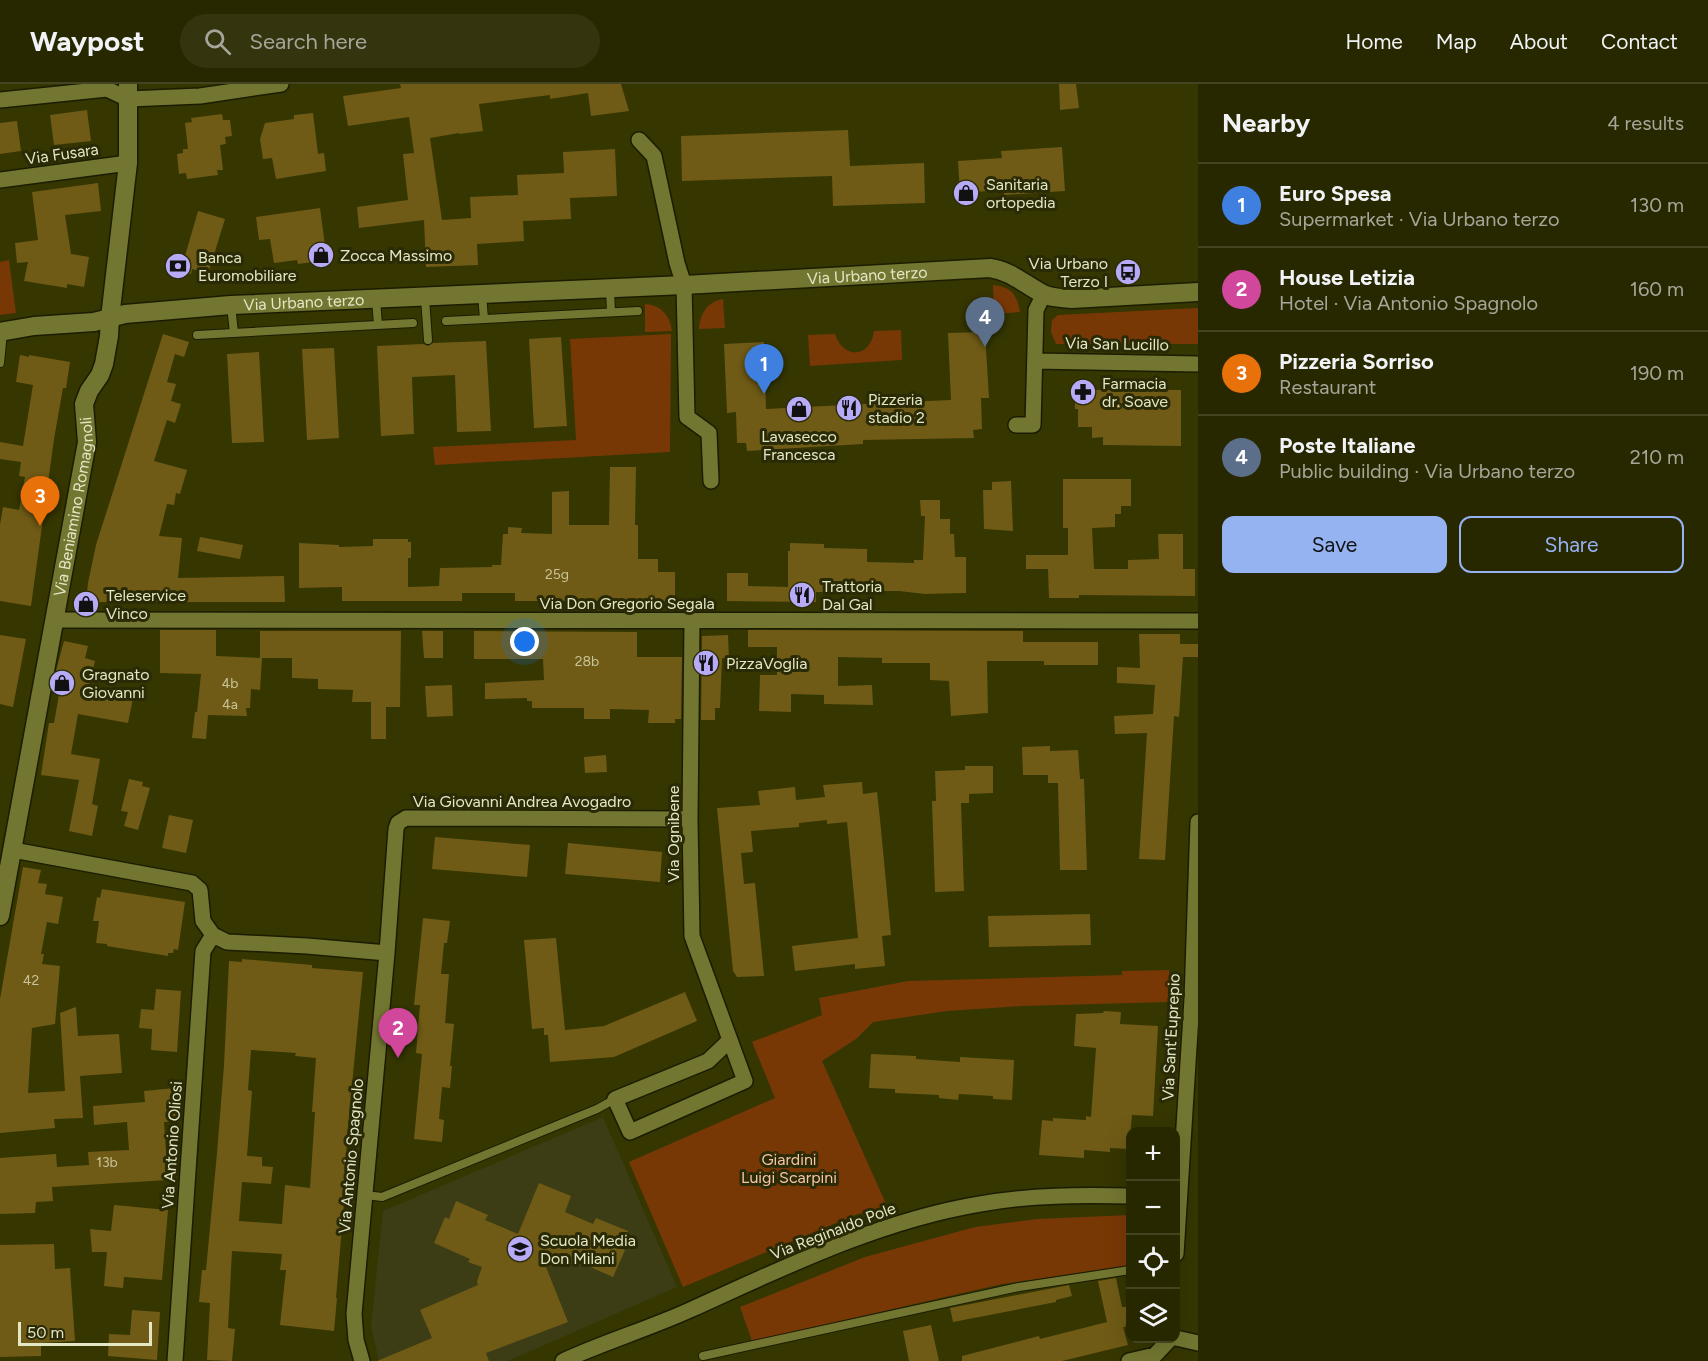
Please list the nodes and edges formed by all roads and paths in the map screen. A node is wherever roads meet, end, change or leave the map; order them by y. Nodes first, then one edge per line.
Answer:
1 (281, 84) edge
2 (202, 90) edge
3 (128, 91) edge
4 (0, 100) edge
5 (639, 140) dead end
6 (128, 163) junction
7 (0, 180) edge
8 (684, 285) junction
9 (610, 288) junction
10 (1198, 292) edge
11 (482, 294) junction
12 (1044, 294) junction
13 (425, 296) junction
14 (376, 298) junction
15 (231, 305) junction
16 (638, 311) dead end
17 (611, 312) junction
18 (110, 318) junction
19 (484, 319) junction
20 (446, 321) dead end
21 (413, 323) dead end
22 (378, 325) junction
23 (1, 332) edge
24 (234, 333) junction
25 (197, 335) dead end
26 (428, 340) dead end
27 (1035, 361) junction
28 (0, 363) edge
29 (1198, 364) edge
30 (1016, 425) dead end
31 (711, 481) dead end
32 (55, 620) junction
33 (692, 621) junction
34 (1198, 621) edge
35 (690, 819) junction
36 (1198, 822) edge
37 (13, 850) junction
38 (0, 916) edge
39 (213, 935) junction
40 (387, 953) junction
41 (1195, 954) edge
42 (730, 1040) junction
43 (615, 1099) junction
44 (1179, 1181) edge
45 (365, 1195) junction
46 (1126, 1196) edge
47 (1126, 1271) edge
48 (1180, 1340) edge
49 (1167, 1343) edge
50 (1170, 1343) edge
51 (1198, 1343) edge
52 (703, 1356) dead end
53 (175, 1361) edge
54 (362, 1361) edge
55 (562, 1361) edge
56 (1129, 1361) edge
57 (1161, 1361) edge

1 - 2 street
2 - 3 street
3 - 4 street
3 - 6 street, Via Beniamino Romagnoli
5 - 8 street
6 - 7 street, Via Fusara
6 - 18 street, Via Beniamino Romagnoli
8 - 9 street, Via Urbano terzo
8 - 12 street, Via Urbano terzo
8 - 31 street
9 - 11 street, Via Urbano terzo
9 - 17 lane
10 - 12 street, Via Urbano terzo
11 - 13 street, Via Urbano terzo
11 - 19 lane
12 - 27 street
13 - 14 street, Via Urbano terzo
13 - 26 lane
14 - 15 street, Via Urbano terzo
14 - 22 lane, Via Urbano terzo
15 - 18 street, Via Urbano terzo
15 - 24 lane, Via Urbano terzo
16 - 17 lane
17 - 19 lane
18 - 23 street, Via Urbano terzo
18 - 32 street, Via Beniamino Romagnoli
19 - 20 lane
21 - 22 lane, Via Urbano terzo
22 - 24 lane, Via Urbano terzo
23 - 28 lane
24 - 25 lane, Via Urbano terzo
27 - 29 street, Via San Lucillo
27 - 30 street
32 - 33 street, Via Don Gregorio Segala
32 - 37 street, Via Beniamino Romagnoli
33 - 34 street, Via Don Gregorio Segala
33 - 35 street, Via Ognibene
35 - 40 street, Via Giovanni Andrea Avogadro
35 - 42 street, Via Ognibene
36 - 41 street, Via Sant'Euprepio
37 - 38 street, Via Beniamino Romagnoli
37 - 39 street
39 - 40 street
39 - 53 street, Via Antonio Oliosi
40 - 45 street, Via Antonio Spagnolo
41 - 44 street, Via Sant'Euprepio
42 - 43 street
42 - 43 street, Via Ognibene
43 - 45 lane
45 - 54 street, Via Antonio Spagnolo
46 - 55 street, Via Reginaldo Pole
47 - 52 lane
48 - 51 street
49 - 56 street
50 - 57 street

